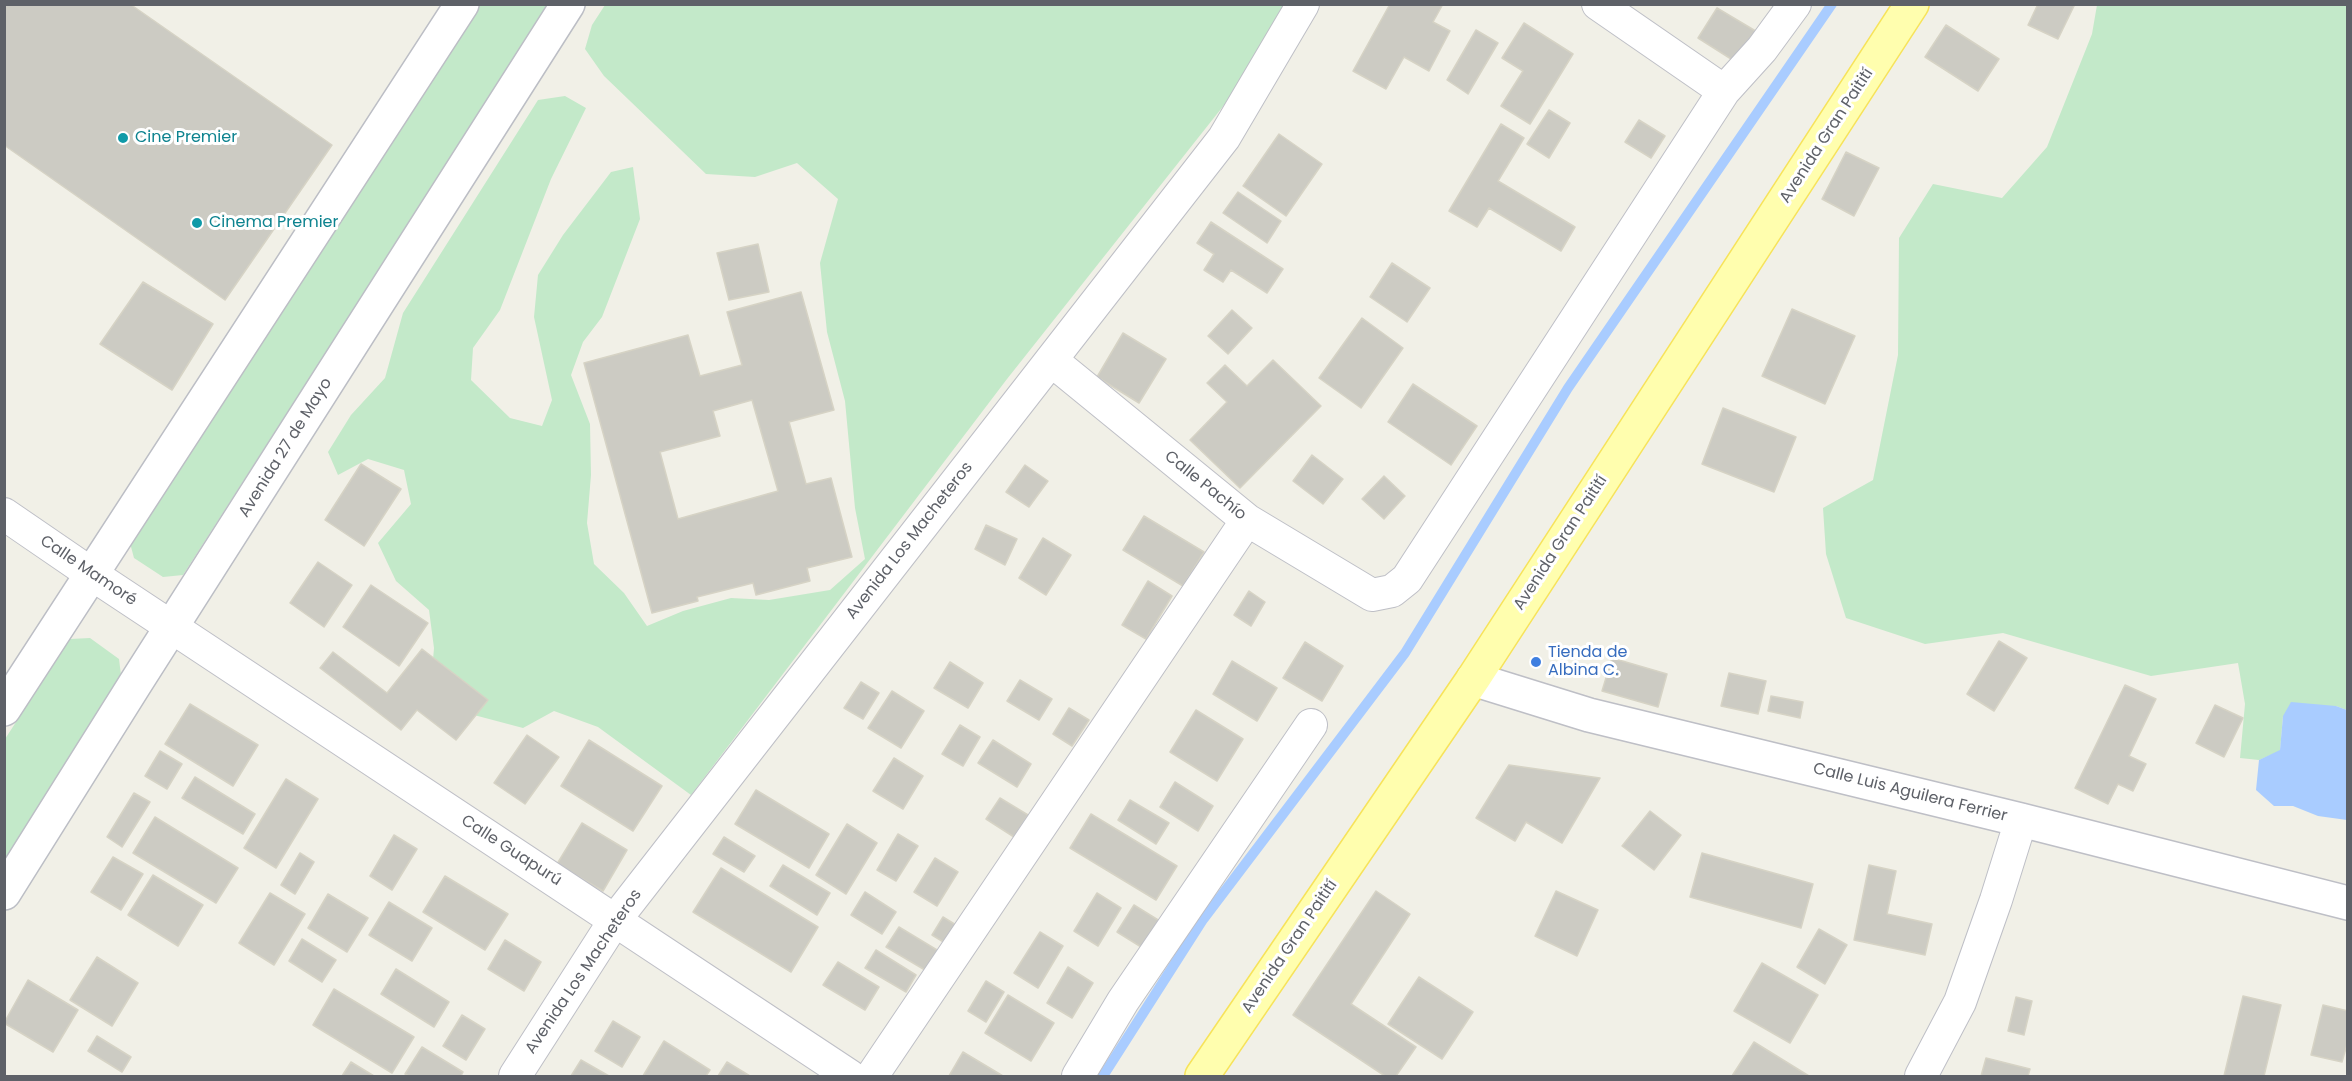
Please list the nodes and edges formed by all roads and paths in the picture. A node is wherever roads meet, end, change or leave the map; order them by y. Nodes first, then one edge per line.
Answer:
1 (462, 4) edge
2 (568, 4) edge
3 (1303, 4) edge
4 (1598, 4) edge
5 (1795, 4) edge
6 (1912, 4) edge
7 (1724, 91) junction
8 (1051, 360) junction
9 (4, 514) edge
10 (1247, 520) junction
11 (93, 575) junction
12 (172, 627) junction
13 (1473, 679) junction
14 (4, 709) edge
15 (1311, 725) dead end
16 (2021, 820) junction
17 (4, 893) edge
18 (2348, 903) edge
19 (615, 920) junction
20 (514, 1077) edge
21 (850, 1077) edge
22 (872, 1077) edge
23 (1078, 1077) edge
24 (1202, 1077) edge
25 (1921, 1077) edge

1 - 11 main road
2 - 12 main road, Avenida 27 de Mayo
3 - 8 street, Avenida Los Macheteros
4 - 7 street
5 - 7 street
6 - 13 main road, Avenida Gran Paitití
7 - 10 street, Calle Pachío
8 - 10 street, Calle Pachío
8 - 19 street, Avenida Los Macheteros
9 - 11 street, Calle Mamoré
10 - 22 street
11 - 12 street, Calle Mamoré
11 - 14 main road
12 - 17 main road, Avenida 27 de Mayo
12 - 19 street, Calle Guapurú
13 - 16 main road, Calle Luis Aguilera Ferrier
13 - 24 main road, Avenida Gran Paitití
15 - 23 street
16 - 18 main road, Calle Luis Aguilera Ferrier
16 - 25 street
19 - 20 street, Avenida Los Macheteros
19 - 21 street, Calle Guapurú

